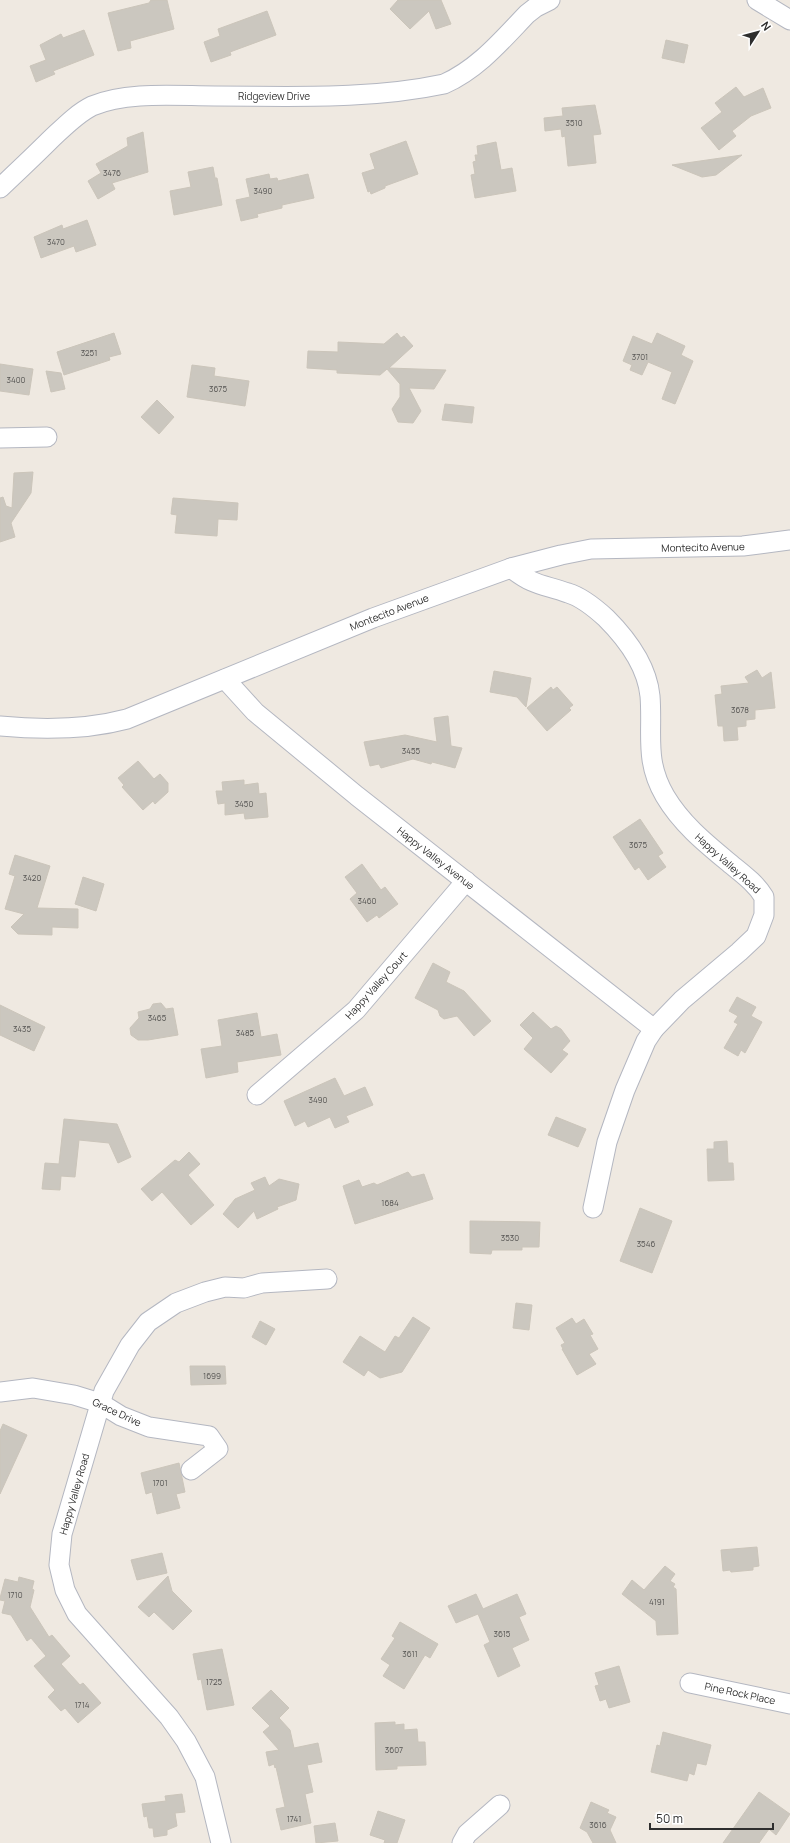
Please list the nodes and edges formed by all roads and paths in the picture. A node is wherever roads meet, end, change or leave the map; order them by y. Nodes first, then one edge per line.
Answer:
1 (550, 0) edge
2 (757, 0) edge
3 (790, 20) edge
4 (0, 188) edge
5 (47, 437) dead end
6 (0, 438) edge
7 (790, 540) edge
8 (511, 568) junction
9 (225, 679) junction
10 (0, 726) edge
11 (466, 881) junction
12 (654, 1029) junction
13 (257, 1095) dead end
14 (593, 1208) dead end
15 (327, 1278) dead end
16 (0, 1392) edge
17 (100, 1403) junction
18 (191, 1470) dead end
19 (690, 1683) dead end
20 (790, 1704) edge
21 (500, 1805) dead end
22 (222, 1843) edge
23 (462, 1843) edge

1 - 4 street, Ridgeview Drive
2 - 3 street
5 - 6 street
7 - 8 street, Montecito Avenue
8 - 9 street, Montecito Avenue
8 - 12 street, Happy Valley Road
9 - 10 street, Montecito Avenue
9 - 11 street, Happy Valley Avenue
11 - 12 street, Happy Valley Avenue
11 - 13 street, Happy Valley Court
12 - 14 street, Happy Valley Road
15 - 17 street, Happy Valley Road
16 - 17 street, Grace Drive
17 - 18 street, Grace Drive
17 - 22 street, Happy Valley Road
19 - 20 street, Pine Rock Place
21 - 23 street

